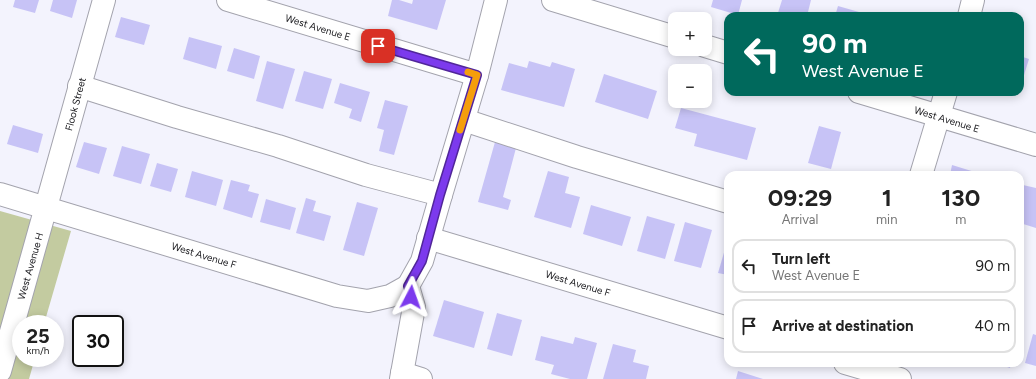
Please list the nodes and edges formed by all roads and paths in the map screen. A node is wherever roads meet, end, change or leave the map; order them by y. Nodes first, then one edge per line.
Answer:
1 (104, 0) edge
2 (228, 0) edge
3 (496, 0) edge
4 (553, 0) edge
5 (973, 0) edge
6 (970, 12) edge
7 (668, 35) edge
8 (712, 48) edge
9 (724, 52) edge
10 (477, 75) junction
11 (79, 86) junction
12 (872, 96) edge
13 (945, 96) edge
14 (939, 116) junction
15 (464, 120) junction
16 (1036, 145) edge
17 (922, 171) edge
18 (0, 194) edge
19 (440, 195) junction
20 (724, 201) edge
21 (46, 208) junction
22 (428, 238) junction
23 (408, 286) junction
24 (724, 327) edge
25 (859, 368) edge
26 (0, 371) edge
27 (408, 377) edge
28 (900, 379) edge

1 - 11 street, Flook Street
2 - 10 street, West Avenue E
3 - 10 street
4 - 7 street
5 - 6 street
8 - 9 street
10 - 15 street
11 - 19 street
11 - 21 street, Flook Street
12 - 14 street, West Avenue E
13 - 14 street
14 - 16 street, West Avenue E
14 - 17 street
15 - 19 street
15 - 20 street
18 - 21 street, West Avenue F
19 - 22 street
21 - 23 street, West Avenue F
21 - 26 street, West Avenue H
22 - 23 street
22 - 24 street, West Avenue F
23 - 27 street
25 - 28 street

